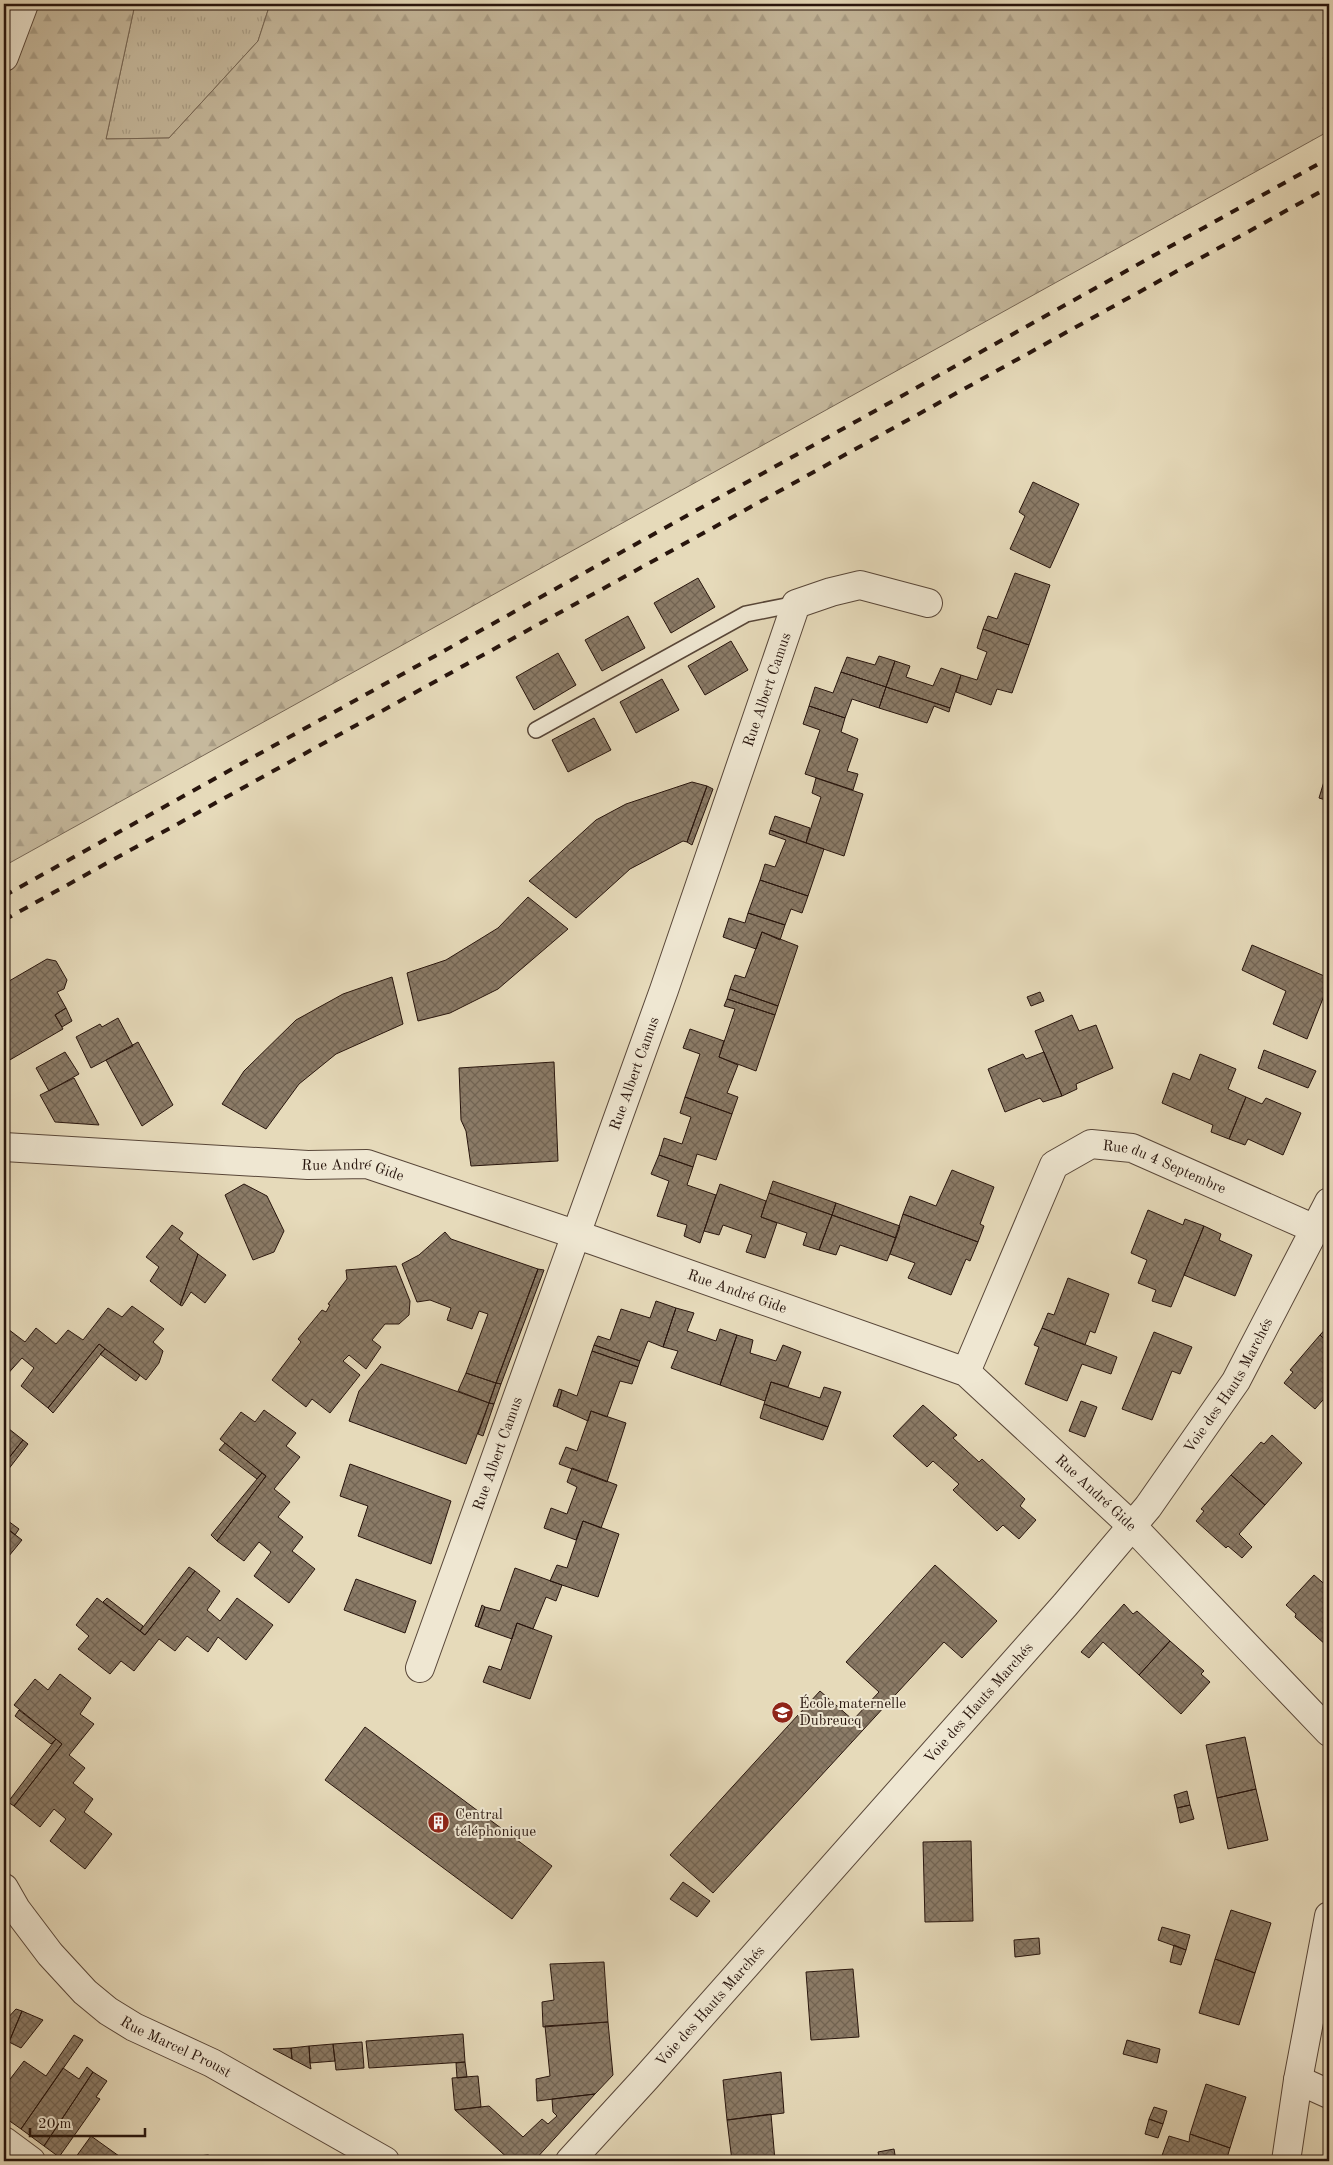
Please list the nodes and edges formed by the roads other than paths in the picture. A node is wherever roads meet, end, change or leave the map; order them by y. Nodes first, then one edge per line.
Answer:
1 (24, 4) edge
2 (4, 57) edge
3 (928, 603) dead end
4 (796, 604) junction
5 (536, 730) dead end
6 (4, 1146) edge
7 (1329, 1202) edge
8 (1322, 1231) edge
9 (576, 1235) junction
10 (966, 1372) junction
11 (1131, 1525) junction
12 (420, 1668) dead end
13 (1329, 1732) edge
14 (4, 1888) edge
15 (1329, 1916) edge
16 (1298, 2080) junction
17 (1329, 2094) edge
18 (4, 2141) edge
19 (31, 2161) edge
20 (385, 2161) edge
21 (570, 2161) edge
22 (1286, 2161) edge

1 - 2 street
3 - 4 street
4 - 5 lane
4 - 9 street, Rue Albert Camus
6 - 9 street, Rue André Gide
7 - 8 street, Voie des Hauts Marchés
8 - 10 street, Rue du 4 Septembre
8 - 11 street, Voie des Hauts Marchés
9 - 10 street, Rue André Gide
9 - 12 street, Rue Albert Camus
10 - 11 street, Rue André Gide
11 - 13 street, Rue André Gide
11 - 21 street, Voie des Hauts Marchés
14 - 20 street, Rue Marcel Proust
15 - 16 street
16 - 17 street
16 - 22 street
18 - 19 street

